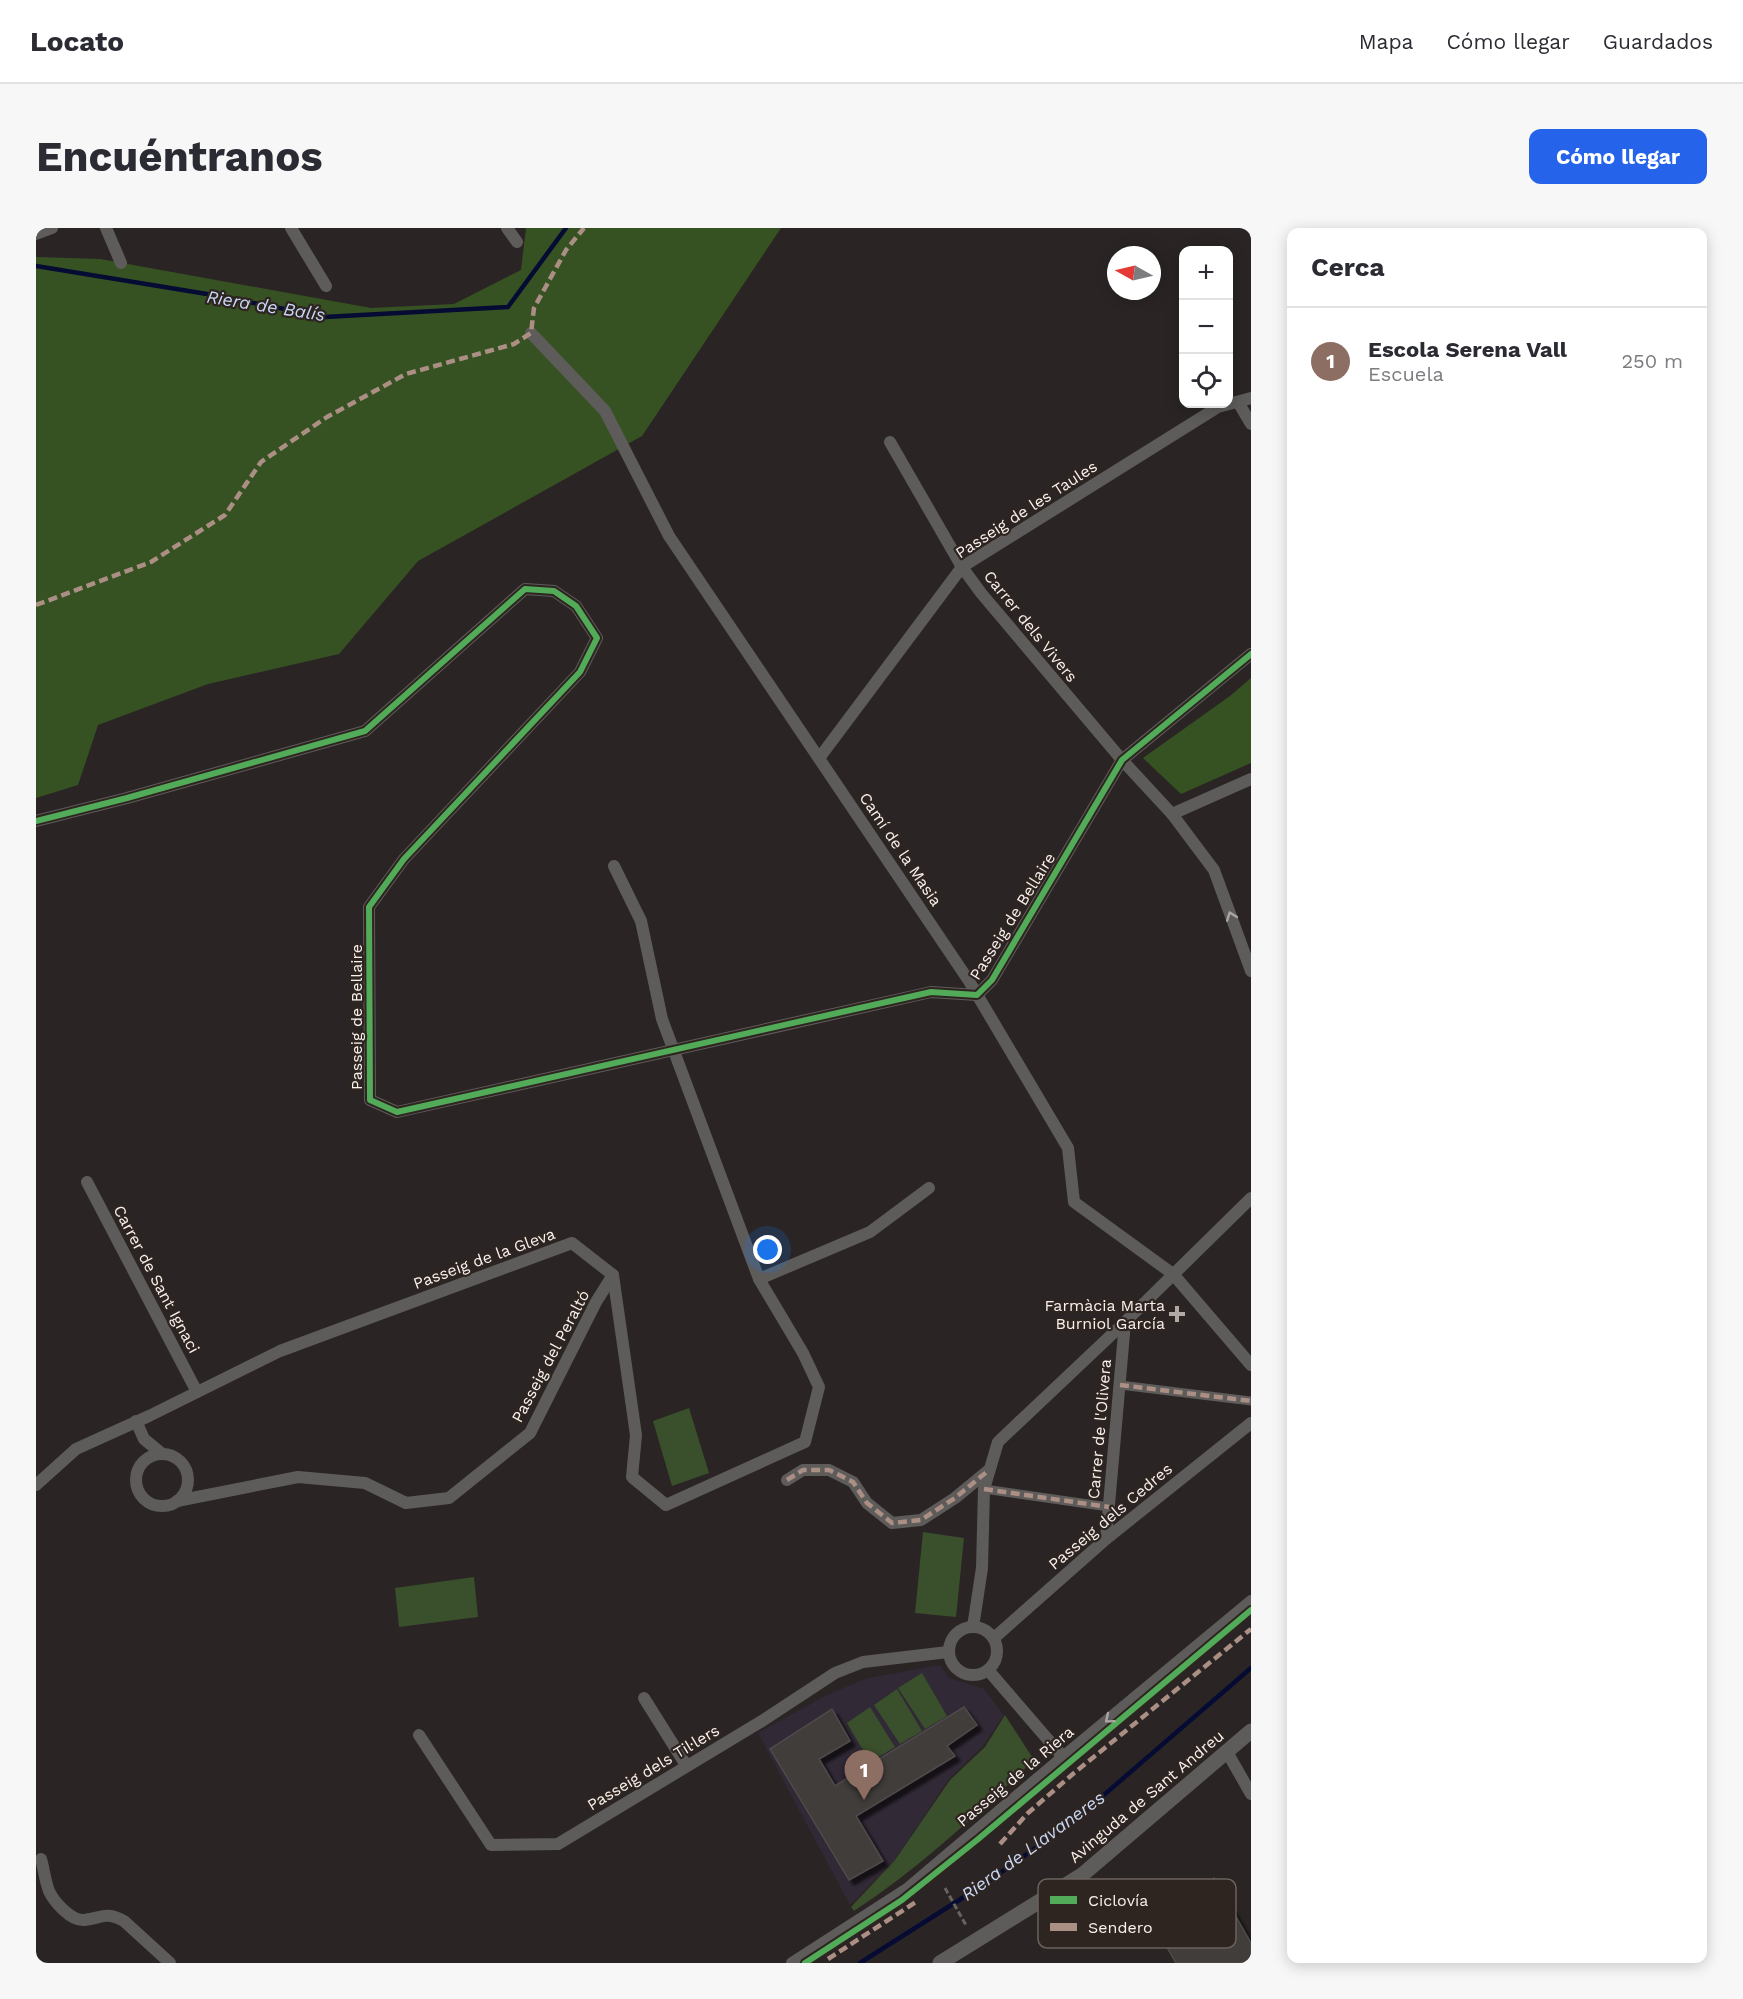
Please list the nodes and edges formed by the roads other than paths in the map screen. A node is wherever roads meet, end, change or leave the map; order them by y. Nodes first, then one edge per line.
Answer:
1 (52, 228) edge
2 (106, 228) edge
3 (291, 228) edge
4 (507, 228) edge
5 (36, 234) edge
6 (517, 242) dead end
7 (122, 263) dead end
8 (326, 286) dead end
9 (531, 333) dead end
10 (1251, 398) edge
11 (1238, 402) junction
12 (1251, 424) edge
13 (890, 442) dead end
14 (962, 567) junction
15 (1251, 654) edge
16 (820, 757) junction
17 (1122, 760) junction
18 (1251, 779) edge
19 (1172, 814) junction
20 (36, 821) edge
21 (614, 866) dead end
22 (1251, 971) edge
23 (977, 995) junction
24 (674, 1050) junction
25 (87, 1182) dead end
26 (929, 1188) dead end
27 (1251, 1198) edge
28 (1173, 1274) junction
29 (614, 1275) junction
30 (759, 1280) junction
31 (1125, 1322) junction
32 (1251, 1365) edge
33 (1120, 1385) junction
34 (197, 1392) junction
35 (1251, 1401) edge
36 (136, 1421) junction
37 (1251, 1423) edge
38 (160, 1454) junction
39 (990, 1470) junction
40 (787, 1480) dead end
41 (36, 1485) edge
42 (984, 1489) junction
43 (177, 1501) junction
44 (1109, 1507) junction
45 (1106, 1539) junction
46 (1251, 1601) edge
47 (974, 1627) junction
48 (994, 1638) junction
49 (948, 1652) junction
50 (988, 1670) junction
51 (644, 1698) dead end
52 (1251, 1731) edge
53 (419, 1735) dead end
54 (1227, 1752) junction
55 (1063, 1756) junction
56 (686, 1765) junction
57 (1251, 1794) edge
58 (41, 1859) dead end
59 (1076, 1879) edge
60 (1038, 1903) edge
61 (945, 1962) edge
62 (170, 1963) edge
63 (792, 1963) edge

1 - 5 street
2 - 7 street
3 - 8 street
4 - 6 street
9 - 16 street, Camí de la Masia
10 - 11 street, Passeig de les Taules
11 - 12 street
11 - 14 street, Passeig de les Taules
13 - 14 street, Carrer dels Vivers
14 - 16 street, Passeig de les Taules
14 - 17 street, Carrer dels Vivers
15 - 17 street, Passeig de Bellaire
16 - 23 street, Camí de la Masia
17 - 19 street, Carrer dels Vivers
17 - 23 street, Passeig de Bellaire
18 - 19 street
22 -> 19 street, Carrer dels Vivers
20 - 24 street, Passeig de Bellaire
21 - 24 street
23 - 24 street, Passeig de Bellaire
23 - 28 street, Camí de la Masia
24 - 30 street
25 - 34 street, Carrer de Sant Ignaci
26 - 30 street
27 - 28 street
28 - 31 street
28 - 32 street, Camí de la Masia
29 - 30 street
29 - 34 street, Passeig de la Gleva
29 - 43 street, Passeig del Peraltó
31 - 33 street, Carrer de l'Olivera
31 - 39 street
33 - 35 street
33 - 44 street, Carrer de l'Olivera
34 - 36 street, Passeig de la Gleva
36 - 38 street
36 - 41 street, Passeig de la Gleva
37 - 45 street, Passeig dels Cedres
38 - 43 street
38 - 43 street
39 - 40 street
39 - 42 street
42 - 44 street
42 - 47 street
44 - 45 street, Carrer de l'Olivera
45 - 48 street, Passeig dels Cedres
46 -> 55 street, Passeig de la Riera
47 - 48 street
47 - 49 street
48 - 50 street
49 - 50 street
49 - 56 street, Passeig dels Til·lers
50 - 55 street
51 - 56 street
52 - 54 street, Avinguda de Sant Andreu
53 - 56 street, Passeig dels Til·lers
54 - 57 street
54 - 59 street, Avinguda de Sant Andreu
55 - 63 street, Passeig de la Riera
58 - 62 street
60 - 61 street, Avinguda de Sant Andreu

